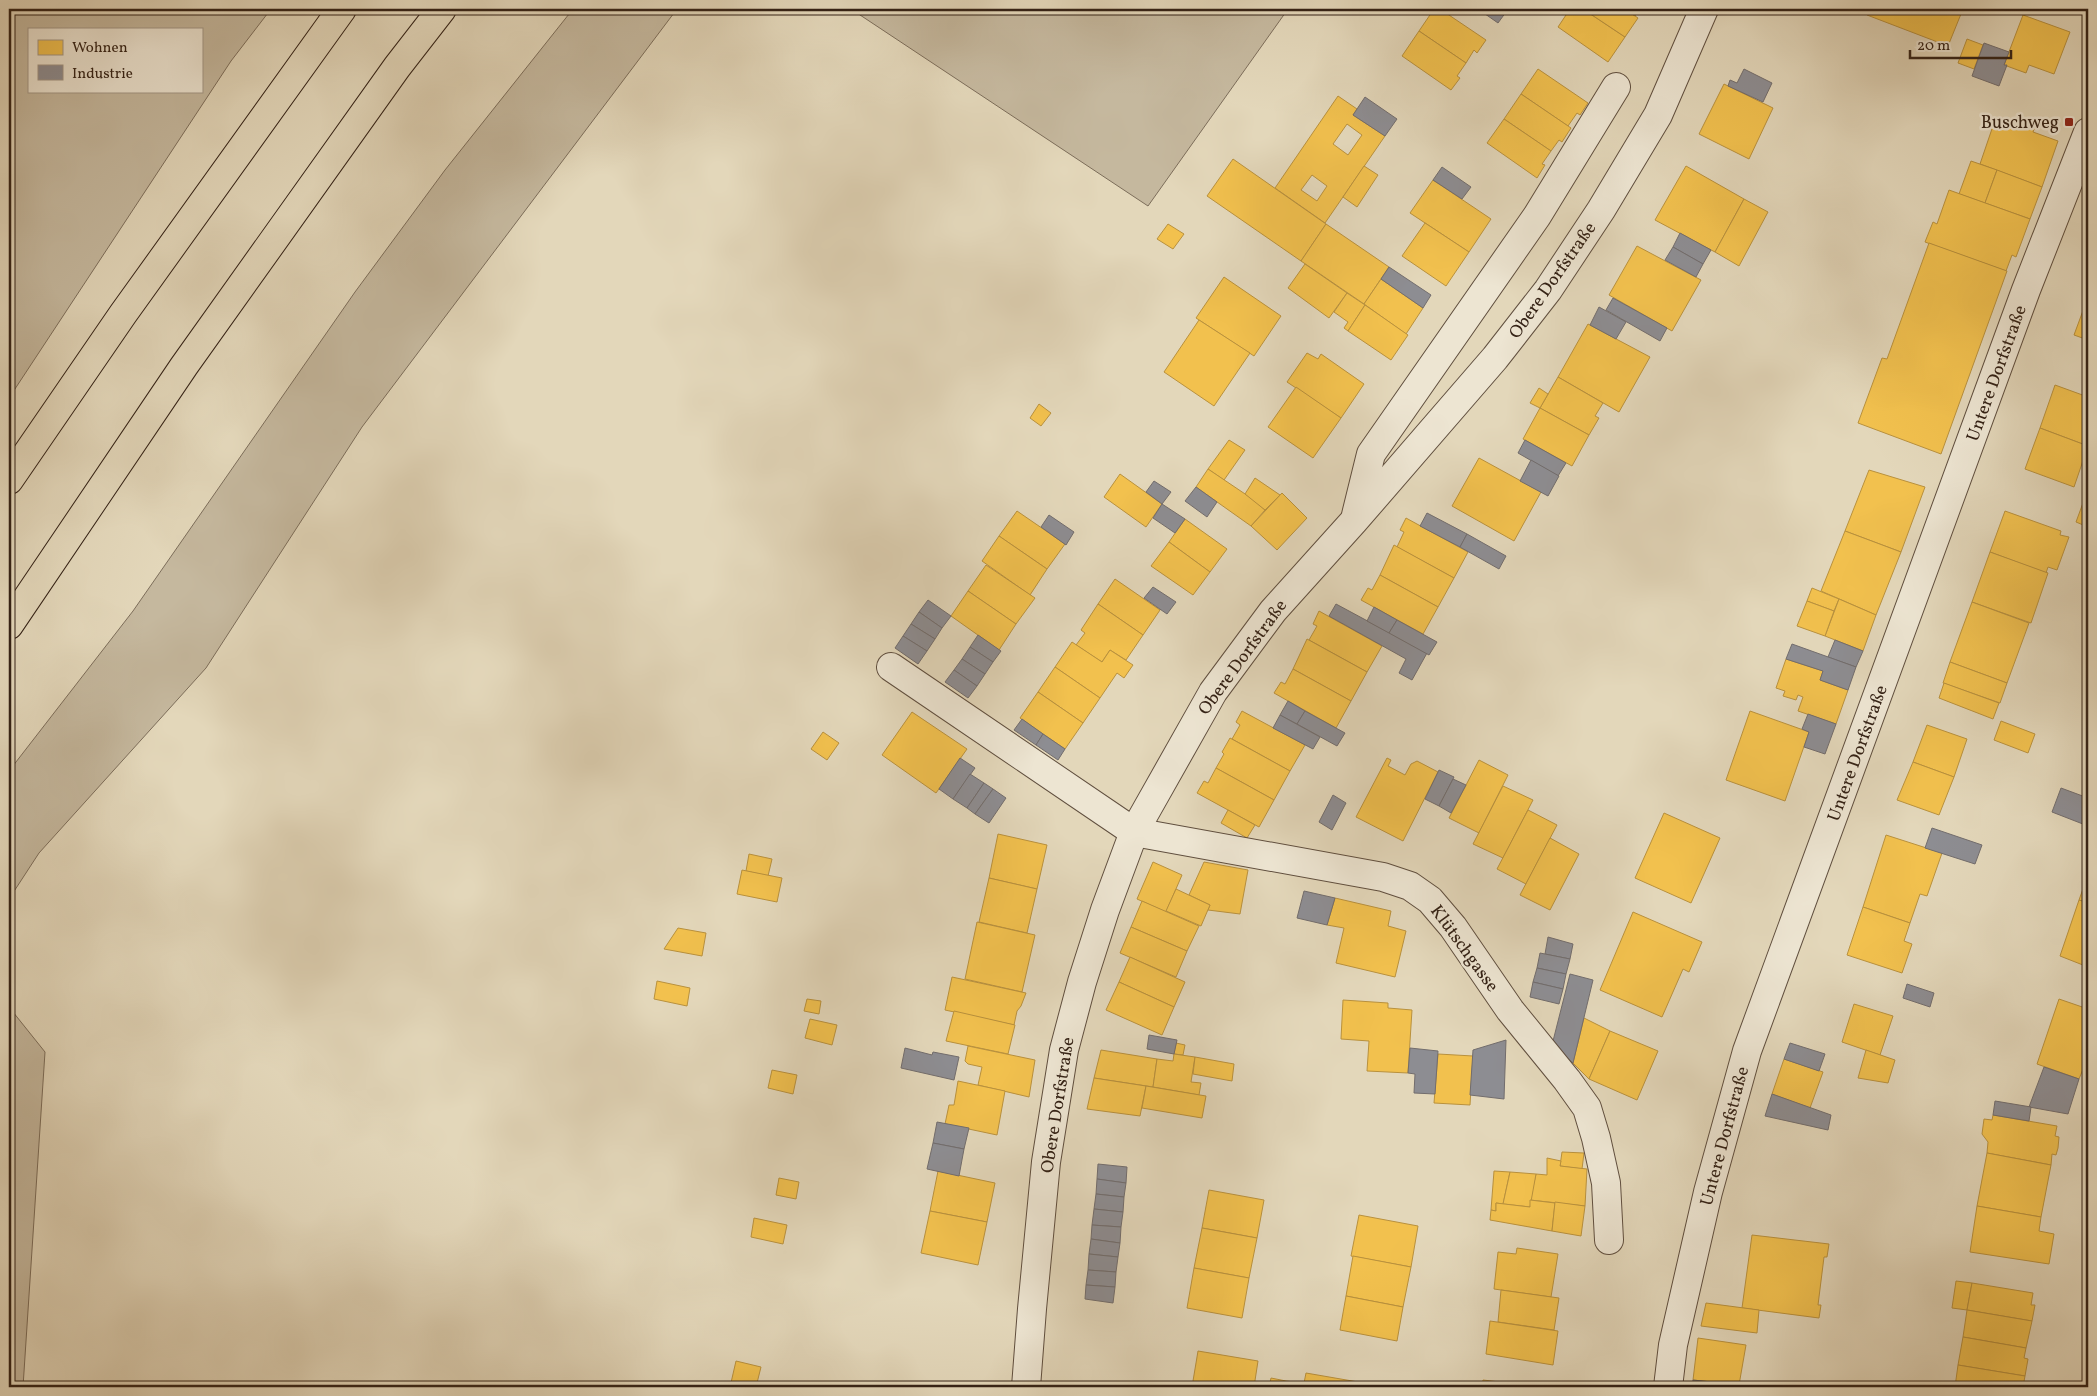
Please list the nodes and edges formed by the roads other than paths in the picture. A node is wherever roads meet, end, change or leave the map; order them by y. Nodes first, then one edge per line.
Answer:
1 (342, 9) edge
2 (442, 9) edge
3 (1704, 9) edge
4 (1616, 87) dead end
5 (2088, 132) edge
6 (9, 480) edge
7 (1354, 521) junction
8 (9, 625) edge
9 (891, 668) dead end
10 (1134, 832) junction
11 (1609, 1240) dead end
12 (1026, 1387) edge
13 (1668, 1387) edge

1 - 6 highway
2 - 8 highway
3 - 7 street, Obere Dorfstraße
4 - 7 street, Obere Dorfstraße
5 - 13 street, Untere Dorfstraße
7 - 10 street, Obere Dorfstraße
9 - 10 street
10 - 11 street, Klütschgasse
10 - 12 street, Obere Dorfstraße

